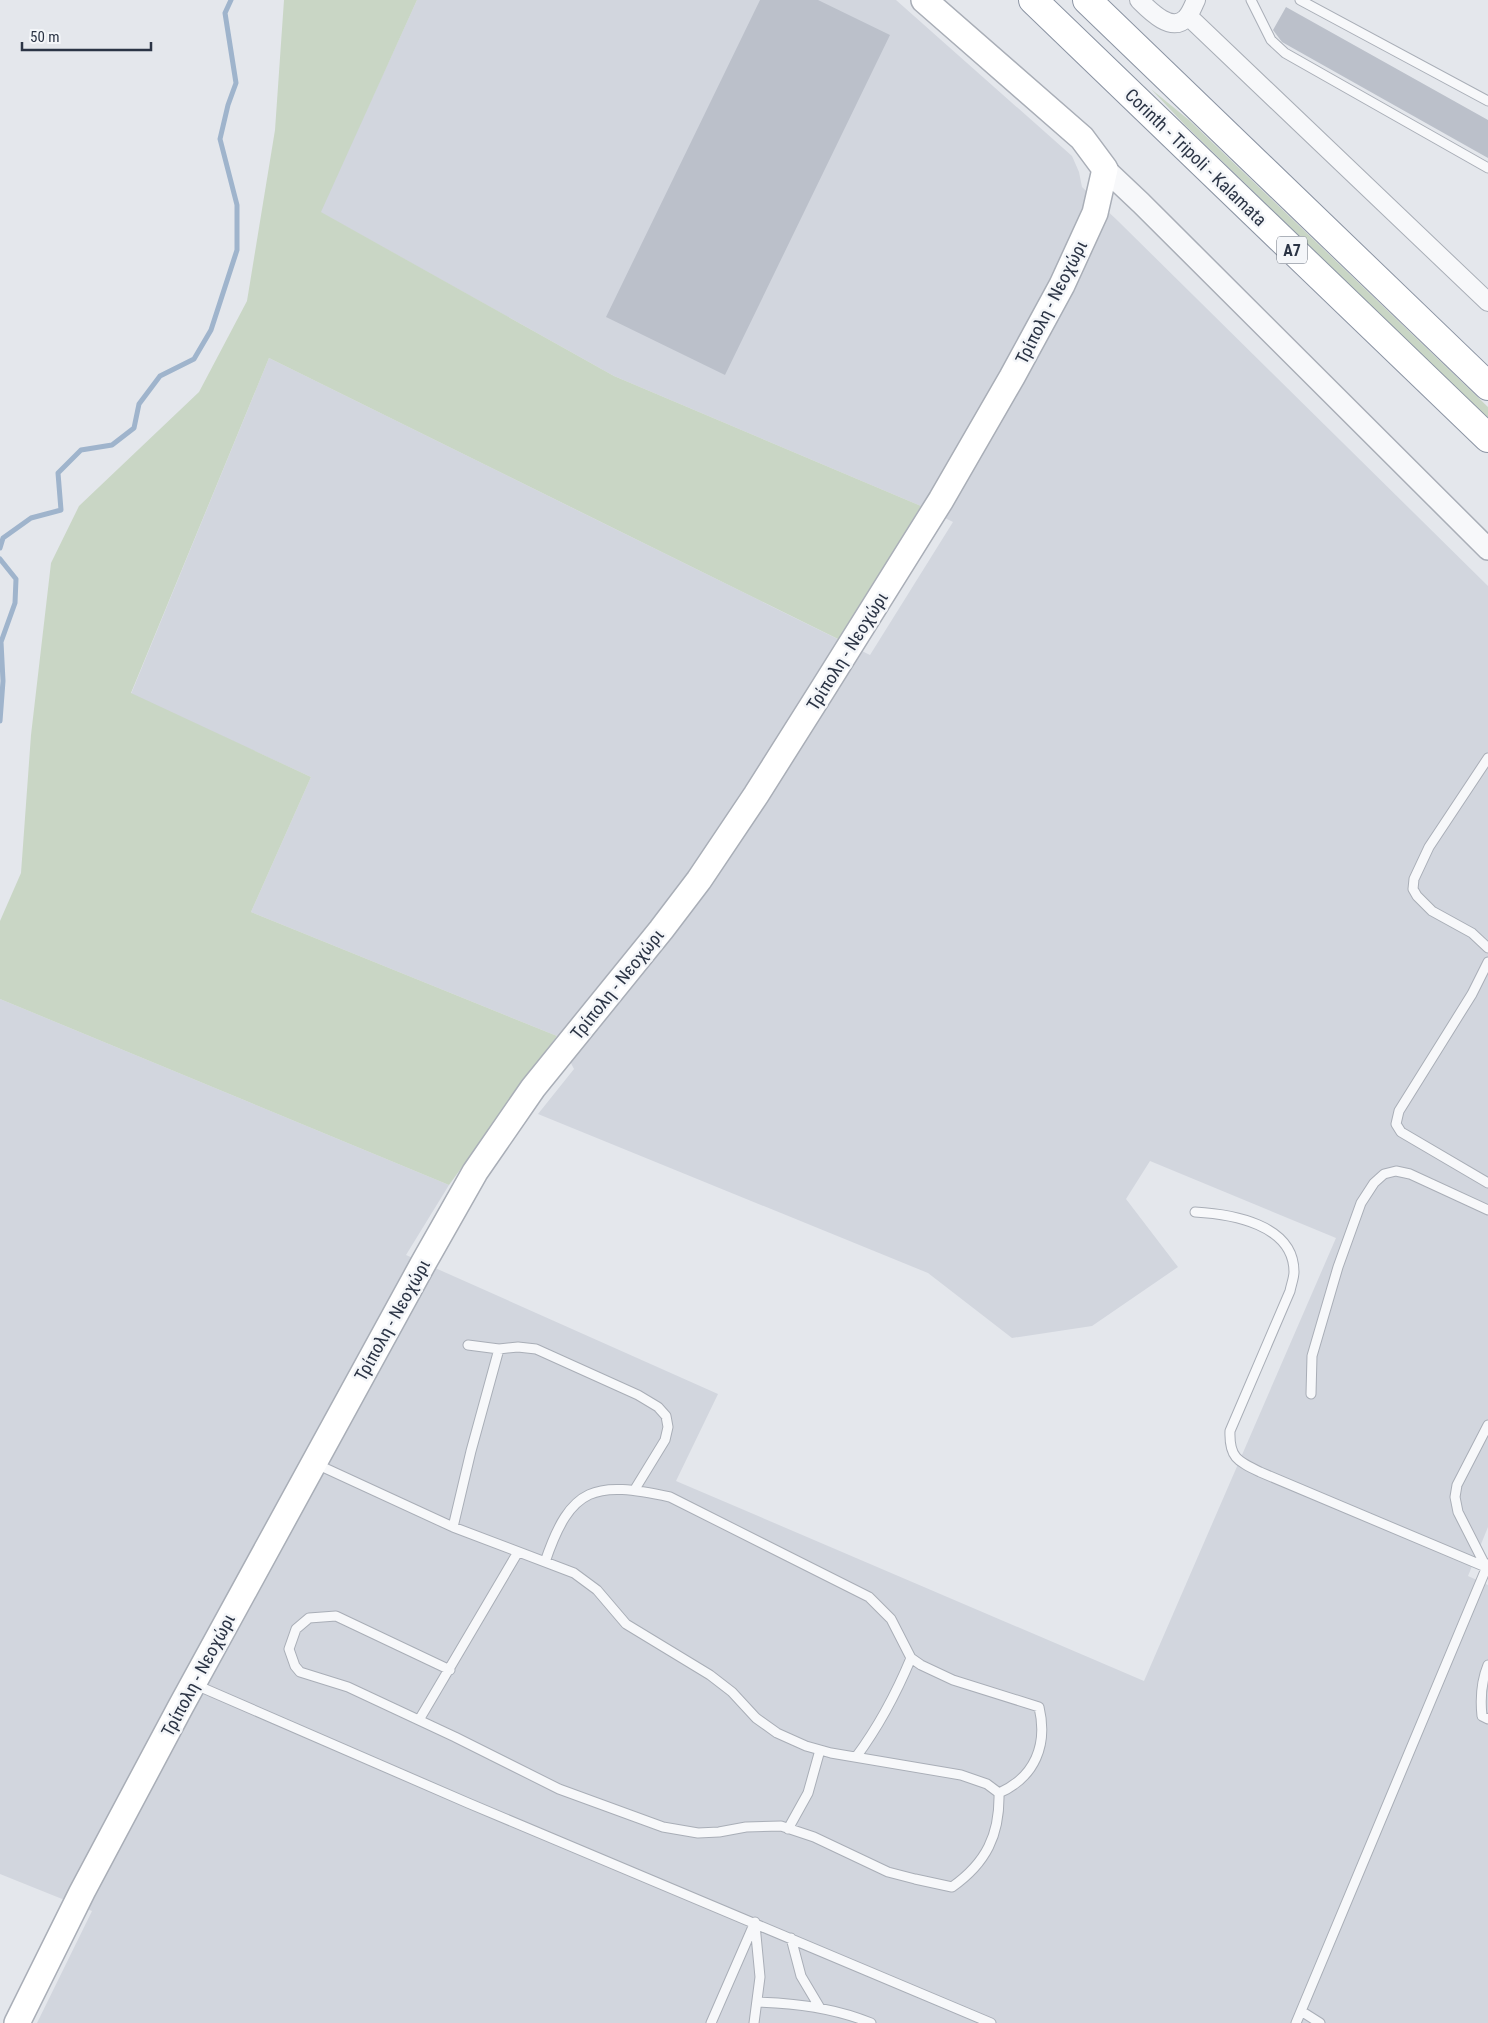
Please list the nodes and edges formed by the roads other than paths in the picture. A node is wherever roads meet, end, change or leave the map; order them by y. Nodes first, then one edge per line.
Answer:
1 (924, 0) edge
2 (1033, 0) edge
3 (1088, 0) edge
4 (1139, 0) edge
5 (1196, 0) edge
6 (1300, 0) edge
7 (1255, 1) edge
8 (1188, 16) junction
9 (1488, 101) edge
10 (1488, 168) edge
11 (1105, 169) junction
12 (1488, 302) edge
13 (1488, 386) edge
14 (1488, 438) edge
15 (1488, 549) edge
16 (1488, 758) edge
17 (1488, 948) edge
18 (1488, 962) edge
19 (1488, 1183) edge
20 (1488, 1210) edge
21 (1195, 1212) dead end
22 (468, 1345) dead end
23 (499, 1349) junction
24 (1311, 1394) dead end
25 (1488, 1425) edge
26 (314, 1464) junction
27 (635, 1490) junction
28 (453, 1527) junction
29 (518, 1552) junction
30 (544, 1562) junction
31 (1487, 1566) edge
32 (911, 1658) junction
33 (1488, 1665) edge
34 (450, 1670) junction
35 (194, 1684) junction
36 (1488, 1719) edge
37 (419, 1720) junction
38 (820, 1750) junction
39 (856, 1757) junction
40 (999, 1793) junction
41 (788, 1829) junction
42 (755, 1922) junction
43 (791, 1938) junction
44 (757, 2002) junction
45 (820, 2008) junction
46 (1301, 2011) junction
47 (17, 2023) edge
48 (712, 2023) edge
49 (754, 2023) edge
50 (871, 2023) edge
51 (992, 2023) edge
52 (1296, 2023) edge
53 (1320, 2023) edge

1 - 11 main road
2 - 14 highway, Corinth - Tripoli - Kalamata / Α7
3 - 13 highway, Α7
4 - 8 street
5 - 8 street
6 - 9 lane
7 - 10 lane
8 - 12 street
11 - 15 street
11 - 26 main road, Τρίπολη - Νεοχώρι
16 - 17 lane
18 - 19 lane
20 - 24 lane
21 - 31 lane
22 - 23 lane
23 - 27 lane
23 - 28 lane
25 - 31 lane
26 - 28 lane
26 - 35 main road, Τρίπολη - Νεοχώρι
27 - 30 lane
27 - 32 lane
28 - 29 lane
29 - 30 lane
29 - 34 lane
30 - 38 lane
31 - 46 lane
32 - 39 lane
32 - 40 lane
33 - 36 lane
34 - 37 lane
34 - 37 lane
35 - 42 lane
35 - 47 main road, Τρίπολη - Νεοχώρι
37 - 41 lane
38 - 39 lane
38 - 41 lane
39 - 40 lane
40 - 41 lane
42 - 43 lane
42 - 44 lane
42 - 48 lane
43 - 45 lane
43 - 51 lane
44 - 45 lane
44 - 49 lane
45 - 50 lane
46 - 52 lane
46 - 53 lane

